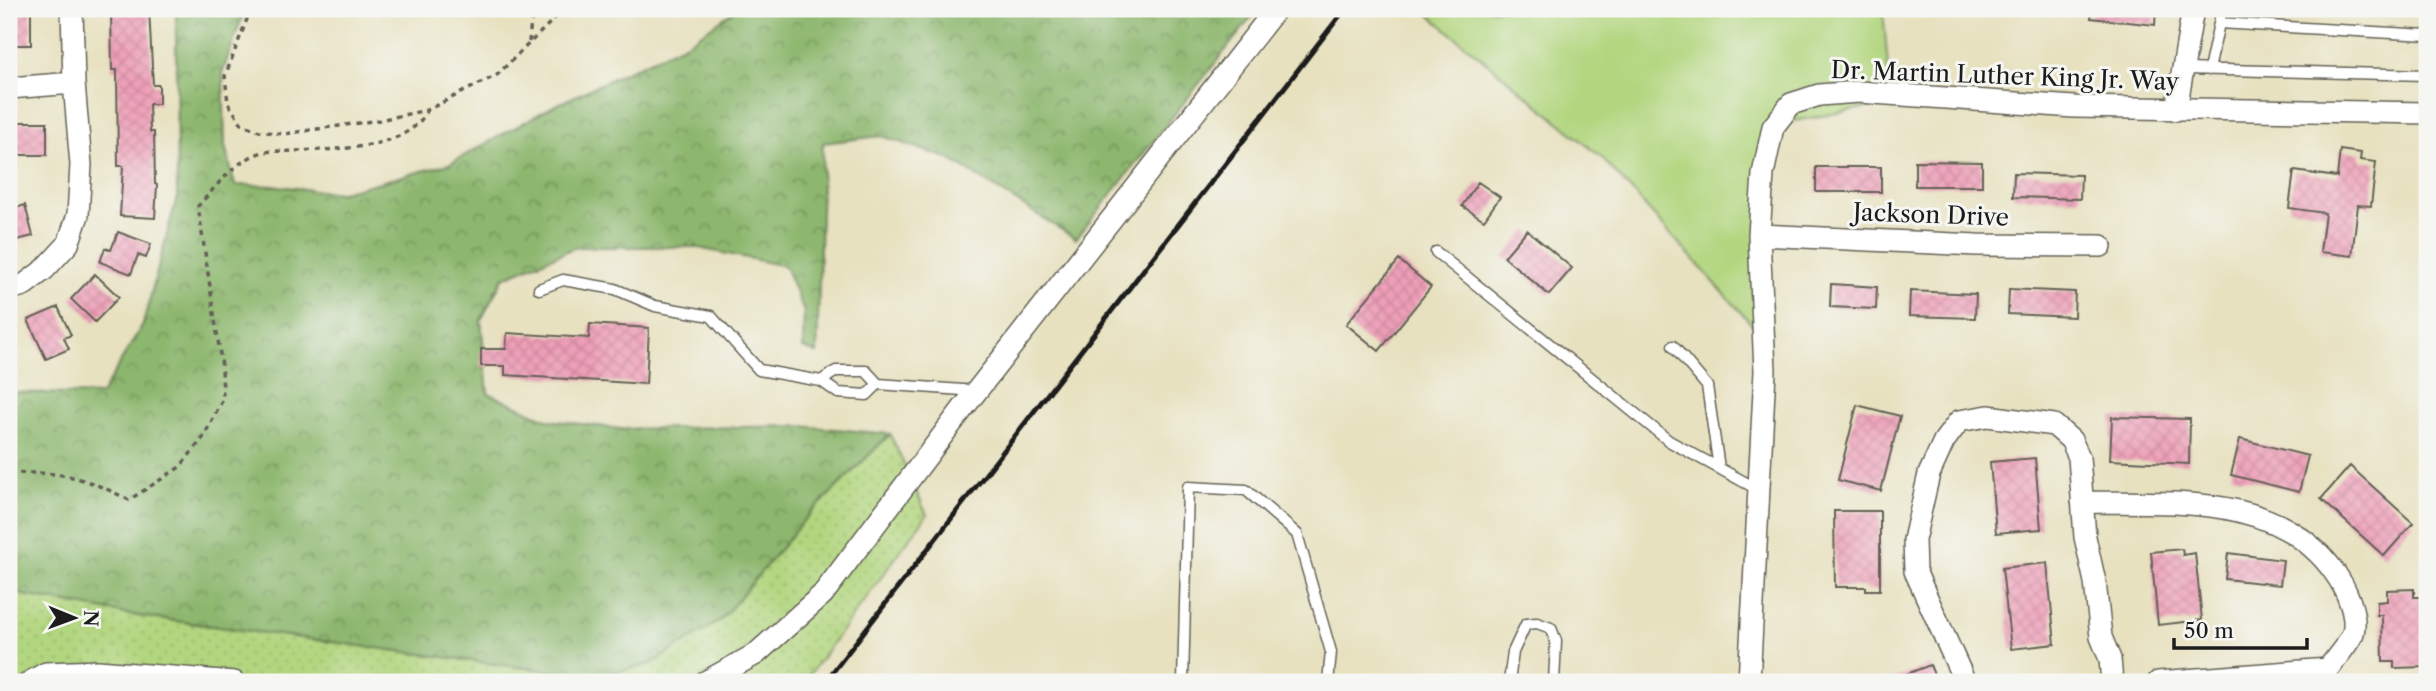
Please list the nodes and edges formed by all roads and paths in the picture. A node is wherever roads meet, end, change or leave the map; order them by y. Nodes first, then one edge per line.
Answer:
1 (72, 9) edge
2 (251, 9) edge
3 (531, 9) edge
4 (564, 9) edge
5 (1276, 9) edge
6 (2193, 9) edge
7 (2222, 9) edge
8 (2219, 23) junction
9 (2427, 35) edge
10 (529, 43) junction
11 (2184, 69) junction
12 (2209, 69) junction
13 (2427, 69) edge
14 (74, 83) junction
15 (9, 88) edge
16 (427, 110) junction
17 (2176, 110) junction
18 (2427, 113) edge
19 (1759, 235) junction
20 (2101, 246) dead end
21 (1436, 252) dead end
22 (9, 289) edge
23 (539, 289) dead end
24 (1672, 346) dead end
25 (821, 381) junction
26 (878, 384) junction
27 (977, 391) junction
28 (1719, 468) junction
29 (9, 474) edge
30 (1759, 490) junction
31 (2082, 502) junction
32 (30, 682) edge
33 (234, 682) edge
34 (705, 682) edge
35 (1183, 682) edge
36 (1328, 682) edge
37 (1509, 682) edge
38 (1554, 682) edge
39 (1749, 682) edge
40 (1965, 682) edge
41 (2112, 682) edge
42 (2158, 682) edge

1 - 14 street
2 - 16 path
3 - 10 path
4 - 10 path
5 - 27 street
6 - 11 street
7 - 8 lane
8 - 9 lane
8 - 12 lane
10 - 16 path
11 - 12 lane
11 - 17 street
12 - 13 lane
14 - 15 street
14 - 22 street
16 - 29 path
17 - 18 street, Dr. Martin Luther King Jr. Way
17 - 19 street, Dr. Martin Luther King Jr. Way
19 - 20 street, Jackson Drive
19 - 30 street, Dr. Martin Luther King Jr. Way
21 - 28 lane
23 - 25 lane
24 - 28 lane
25 - 26 lane
25 - 26 lane
26 - 27 lane
27 - 34 street
28 - 30 lane
30 - 39 street, Dr. Martin Luther King Jr. Way
31 - 40 street
31 - 41 street
31 - 42 street
32 - 33 street
35 - 36 lane
37 - 38 lane

